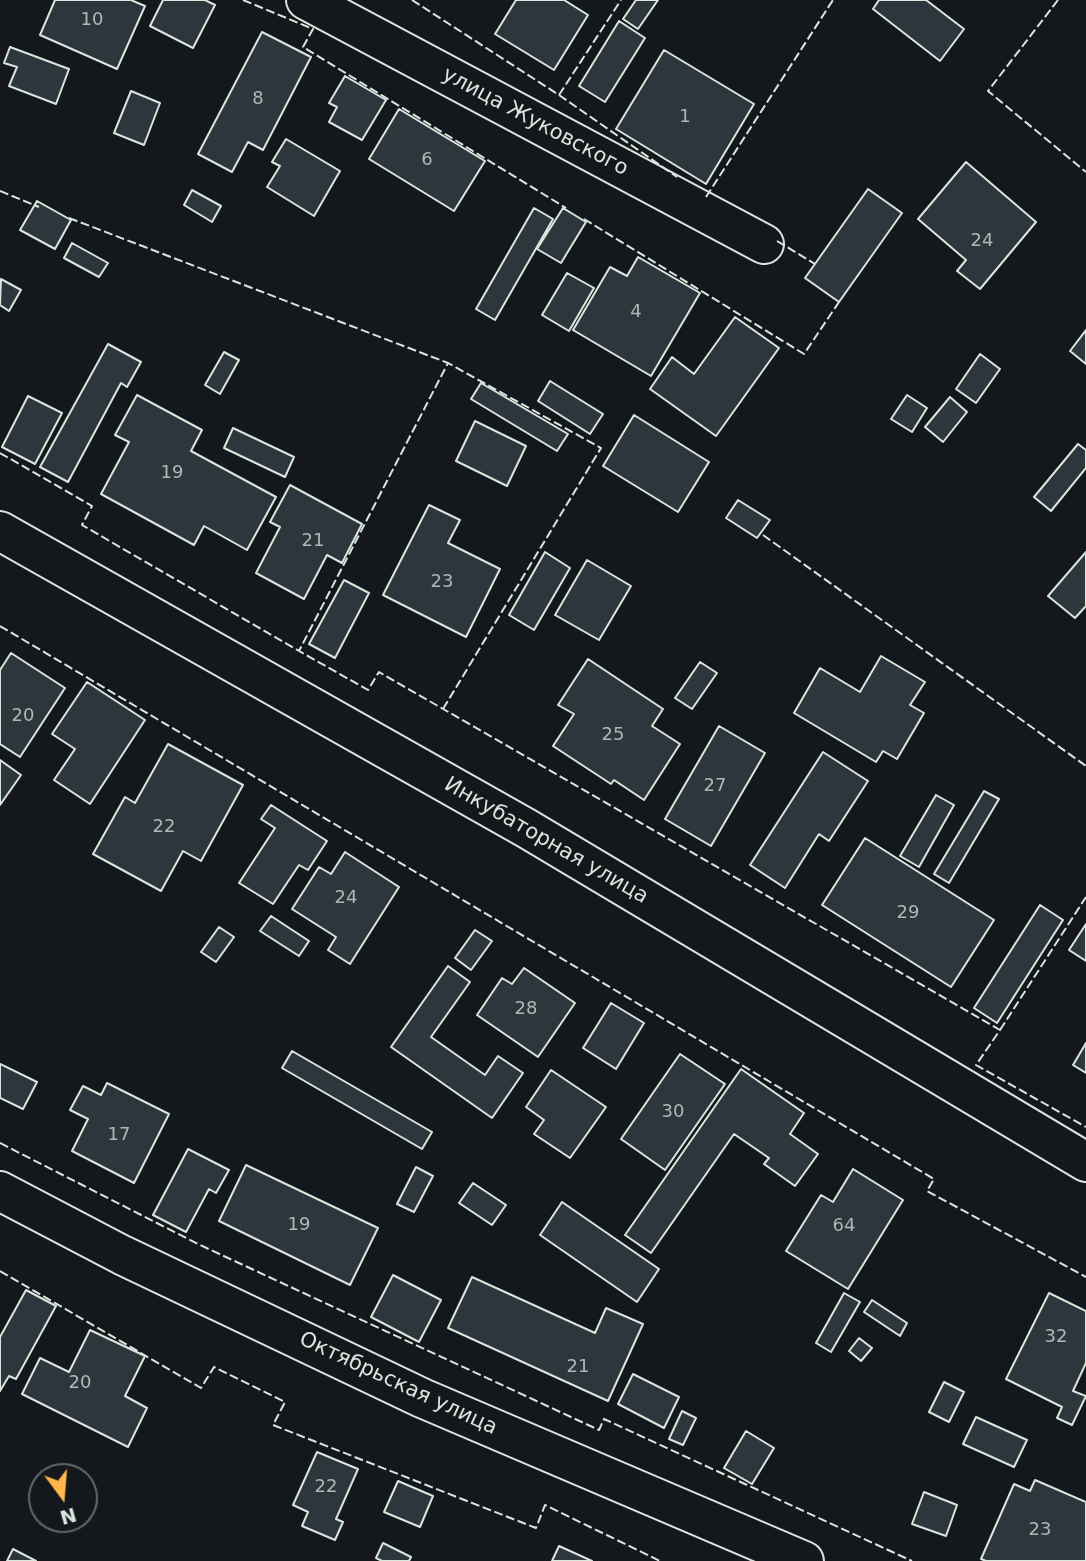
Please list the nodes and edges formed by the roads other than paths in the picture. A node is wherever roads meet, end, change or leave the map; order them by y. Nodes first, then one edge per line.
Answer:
1 (306, 0) edge
2 (764, 244) dead end
3 (0, 531) edge
4 (1086, 1161) edge
5 (0, 1191) edge
6 (804, 1561) edge

1 - 2 street, улица Жуковского
3 - 4 street, Инкубаторная улица
5 - 6 street, Октябрьская улица

